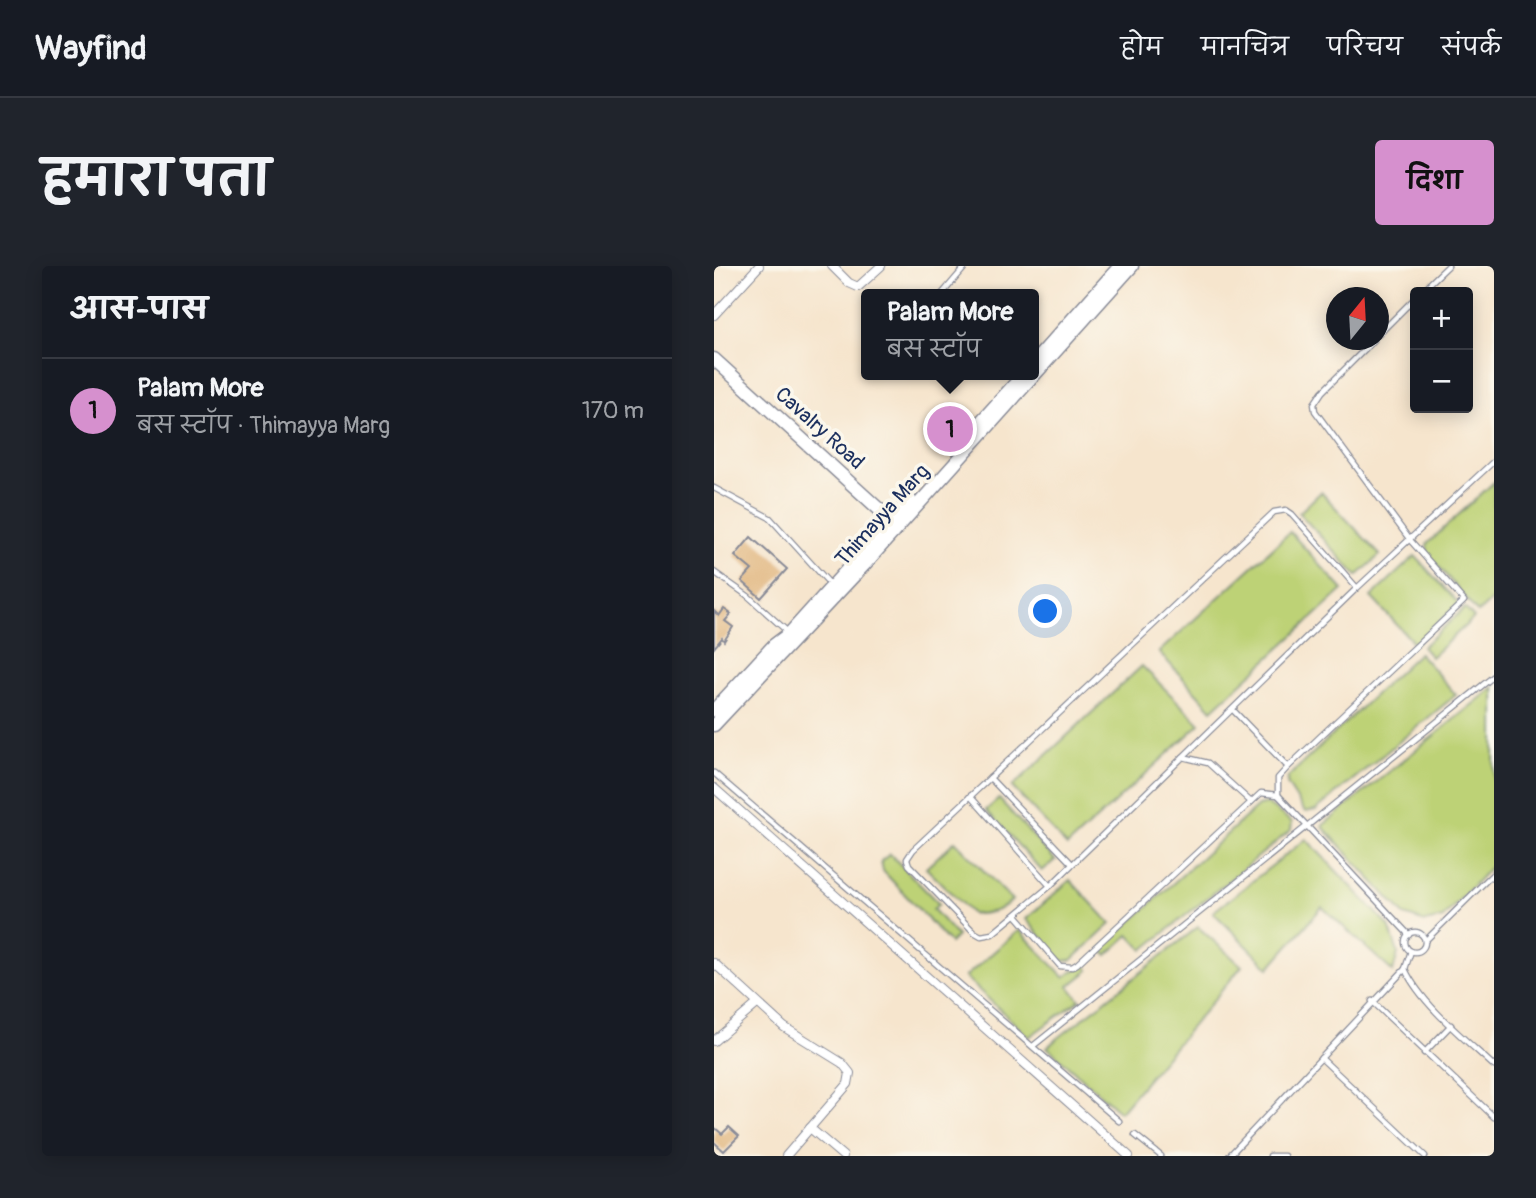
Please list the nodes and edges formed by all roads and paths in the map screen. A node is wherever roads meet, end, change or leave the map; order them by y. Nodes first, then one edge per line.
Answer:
1 (759, 266) edge
2 (832, 266) edge
3 (881, 266) edge
4 (967, 266) edge
5 (1121, 266) edge
6 (1132, 266) edge
7 (1448, 266) edge
8 (1426, 287) edge
9 (946, 289) edge
10 (1410, 303) edge
11 (714, 315) edge
12 (1389, 324) edge
13 (1364, 350) edge
14 (1039, 356) edge
15 (714, 359) edge
16 (1039, 367) edge
17 (1019, 380) edge
18 (1027, 380) edge
19 (1494, 461) edge
20 (714, 488) edge
21 (895, 524) junction
22 (1410, 540) junction
23 (860, 562) junction
24 (714, 572) edge
25 (832, 586) junction
26 (1357, 588) junction
27 (790, 633) junction
28 (1494, 676) edge
29 (714, 710) edge
30 (1233, 710) junction
31 (714, 725) edge
32 (1183, 757) junction
33 (1288, 767) junction
34 (714, 773) edge
35 (990, 778) junction
36 (714, 788) edge
37 (1278, 795) junction
38 (970, 796) junction
39 (1251, 802) junction
40 (1308, 827) junction
41 (1072, 864) junction
42 (1494, 873) edge
43 (1050, 886) junction
44 (1016, 915) junction
45 (1409, 935) junction
46 (1425, 941) junction
47 (1411, 951) junction
48 (714, 963) edge
49 (1405, 969) junction
50 (1372, 1001) junction
51 (757, 1004) junction
52 (1451, 1025) junction
53 (714, 1041) edge
54 (1033, 1046) junction
55 (1424, 1053) junction
56 (1321, 1058) junction
57 (1494, 1066) edge
58 (1494, 1117) edge
59 (1119, 1121) dead end
60 (810, 1128) junction
61 (1136, 1135) dead end
62 (1231, 1155) edge
63 (786, 1156) edge
64 (843, 1156) edge
65 (1129, 1156) edge
66 (1161, 1156) edge
67 (1270, 1156) edge
68 (1284, 1156) edge
69 (1425, 1156) edge

1 - 11 street
2 - 3 street
4 - 9 lane
5 - 14 street
6 - 16 street, Thimayya Marg
7 - 8 lane
10 - 12 lane
13 - 22 lane
15 - 21 street, Cavalry Road
17 - 21 street, Thimayya Marg
18 - 21 street, Thimayya Marg
19 - 22 lane
20 - 25 lane
21 - 23 street, Thimayya Marg
22 - 26 lane
22 - 33 lane
23 - 25 street, Thimayya Marg
23 - 31 street, Thimayya Marg
24 - 27 lane
25 - 27 street, Thimayya Marg
26 - 30 lane
26 - 35 lane
27 - 29 street, Thimayya Marg
28 - 40 lane
30 - 32 lane
30 - 33 lane
32 - 39 lane
32 - 41 lane
33 - 37 lane
34 - 54 lane
35 - 38 lane
35 - 41 lane
36 - 65 street
37 - 39 lane
37 - 40 lane
38 - 43 lane
38 - 44 lane
39 - 44 lane
40 - 45 lane
40 - 54 lane
41 - 43 lane
42 - 46 lane
43 - 44 lane
45 - 46 lane
45 - 47 lane
46 - 47 lane
47 - 49 lane
48 - 51 street
49 - 50 lane
49 - 52 lane
50 - 55 lane
50 - 56 lane
51 - 53 street
51 - 60 street
52 - 55 lane
52 - 57 lane
54 - 59 lane
55 - 58 lane
56 - 62 lane
56 - 69 lane
60 - 63 street
60 - 64 street
61 - 66 lane
67 - 68 lane

